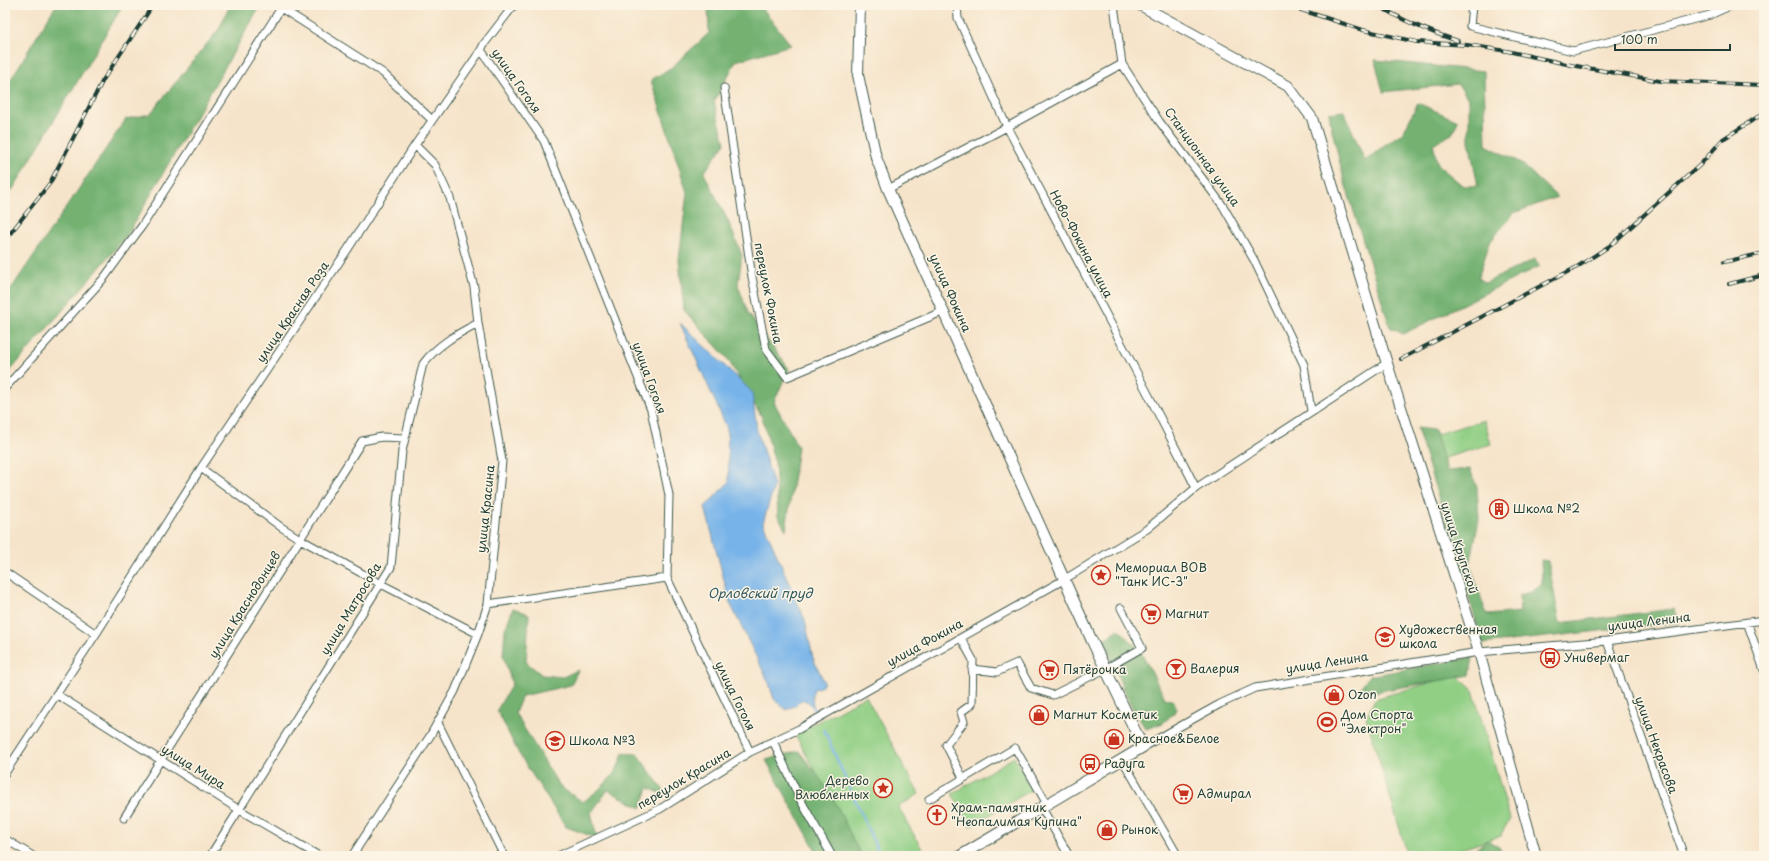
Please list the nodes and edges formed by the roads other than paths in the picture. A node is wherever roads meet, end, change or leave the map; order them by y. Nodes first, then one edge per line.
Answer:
1 (514, 5) edge
2 (860, 5) edge
3 (957, 5) edge
4 (1114, 5) edge
5 (1140, 5) edge
6 (1472, 5) edge
7 (1732, 5) edge
8 (282, 7) edge
9 (481, 50) junction
10 (1122, 64) junction
11 (724, 88) dead end
12 (432, 120) junction
13 (1006, 127) junction
14 (415, 145) junction
15 (888, 189) junction
16 (944, 311) junction
17 (478, 323) junction
18 (1387, 363) junction
19 (5, 388) edge
20 (1311, 411) junction
21 (404, 438) junction
22 (201, 468) junction
23 (1196, 488) junction
24 (300, 539) junction
25 (5, 572) edge
26 (667, 578) junction
27 (1065, 580) junction
28 (381, 584) junction
29 (488, 604) junction
30 (1121, 608) dead end
31 (1764, 620) edge
32 (1748, 622) junction
33 (96, 634) junction
34 (478, 634) junction
35 (961, 638) junction
36 (1607, 641) junction
37 (1479, 652) junction
38 (972, 669) junction
39 (1105, 669) junction
40 (1764, 670) edge
41 (56, 694) junction
42 (438, 723) junction
43 (799, 729) joint
44 (773, 742) junction
45 (1143, 747) junction
46 (750, 752) junction
47 (1122, 758) junction
48 (160, 759) junction
49 (5, 773) edge
50 (963, 778) junction
51 (929, 799) dead end
52 (1045, 806) junction
53 (238, 808) junction
54 (124, 818) dead end
55 (5, 839) edge
56 (33, 856) edge
57 (210, 856) edge
58 (319, 856) edge
59 (352, 856) edge
60 (504, 856) edge
61 (558, 856) edge
62 (832, 856) edge
63 (960, 856) edge
64 (1069, 856) edge
65 (1178, 856) edge
66 (1536, 856) edge
67 (1684, 856) edge

1 - 9 street, улица Красная Роза
2 - 15 main road, улица Фокина
3 - 13 street, Ново-Фокина улица
4 - 10 street, Станционная улица
5 - 18 main road, улица Крупской
6 - 7 street
8 - 12 street
8 - 19 street
9 - 12 street, улица Красная Роза
9 - 26 street, улица Гоголя
10 - 13 street
10 - 20 street, Станционная улица
11 - 16 street, переулок Фокина
12 - 14 street, улица Красная Роза
13 - 15 street
13 - 23 street, Ново-Фокина улица
14 - 17 street, улица Красина
14 - 22 street, улица Красная Роза
15 - 16 main road, улица Фокина
16 - 27 main road, улица Фокина
17 - 21 street, улица Матросова
17 - 29 street, улица Красина
18 - 20 street
18 - 37 main road, улица Крупской
20 - 23 street
21 - 24 street, улица Краснодонцев
21 - 28 street, улица Матросова
22 - 24 street
22 - 33 street, улица Красная Роза
23 - 27 street
24 - 28 street
24 - 48 street, улица Краснодонцев
25 - 33 street
26 - 29 street
26 - 46 street, улица Гоголя
27 - 35 street, улица Фокина
27 - 39 main road, улица Фокина
28 - 34 street
28 - 53 street, улица Матросова
29 - 34 street, улица Красина
30 - 39 street
31 - 32 street, улица Ленина
32 - 36 street, улица Ленина
32 - 40 street
33 - 41 street, улица Красная Роза
34 - 42 street, улица Красина
35 - 38 street
35 - 43 street, улица Фокина
36 - 37 street, улица Ленина
36 - 67 street, улица Некрасова
37 - 45 street, улица Ленина
37 - 66 main road, улица Крупской
38 - 39 street
38 - 50 street
39 - 45 main road, улица Фокина
41 - 48 street, улица Мира
41 - 49 street, улица Красная Роза
42 - 59 street, улица Красина
42 - 60 street
43 - 44 street, переулок Красина
44 - 46 street, переулок Красина
44 - 62 street
45 - 47 main road, улица Ленина
46 - 61 street, переулок Красина
47 - 52 main road, улица Ленина
47 - 65 street
48 - 53 street, улица Мира
48 - 54 street, улица Краснодонцев
50 - 51 street
50 - 52 street
52 - 63 main road, улица Ленина
52 - 64 street
53 - 57 street, улица Матросова
53 - 58 street, улица Мира
55 - 56 street

